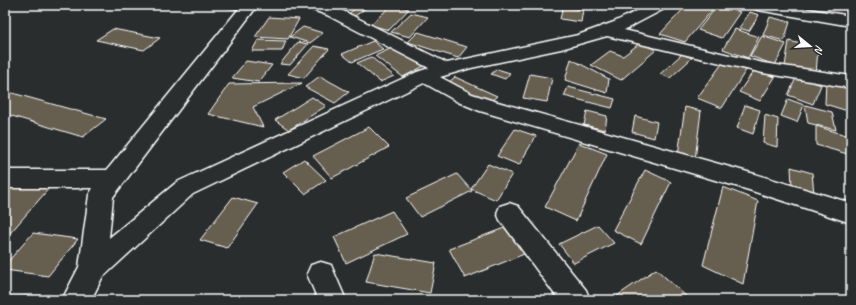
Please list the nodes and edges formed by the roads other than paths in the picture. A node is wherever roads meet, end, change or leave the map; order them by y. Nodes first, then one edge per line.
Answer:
1 (250, 5) edge
2 (312, 5) edge
3 (661, 5) edge
4 (758, 5) edge
5 (851, 21) edge
6 (607, 31) junction
7 (444, 69) junction
8 (424, 76) junction
9 (851, 82) edge
10 (5, 179) edge
11 (113, 180) junction
12 (509, 213) dead end
13 (851, 213) edge
14 (92, 269) junction
15 (321, 274) dead end
16 (76, 300) edge
17 (332, 300) edge
18 (576, 300) edge

1 - 11 street
2 - 7 street
3 - 6 street
4 - 5 street
6 - 7 street
6 - 9 street
7 - 8 street
8 - 13 street
8 - 14 street
10 - 11 street
11 - 14 street
12 - 18 street
14 - 16 street
15 - 17 street

